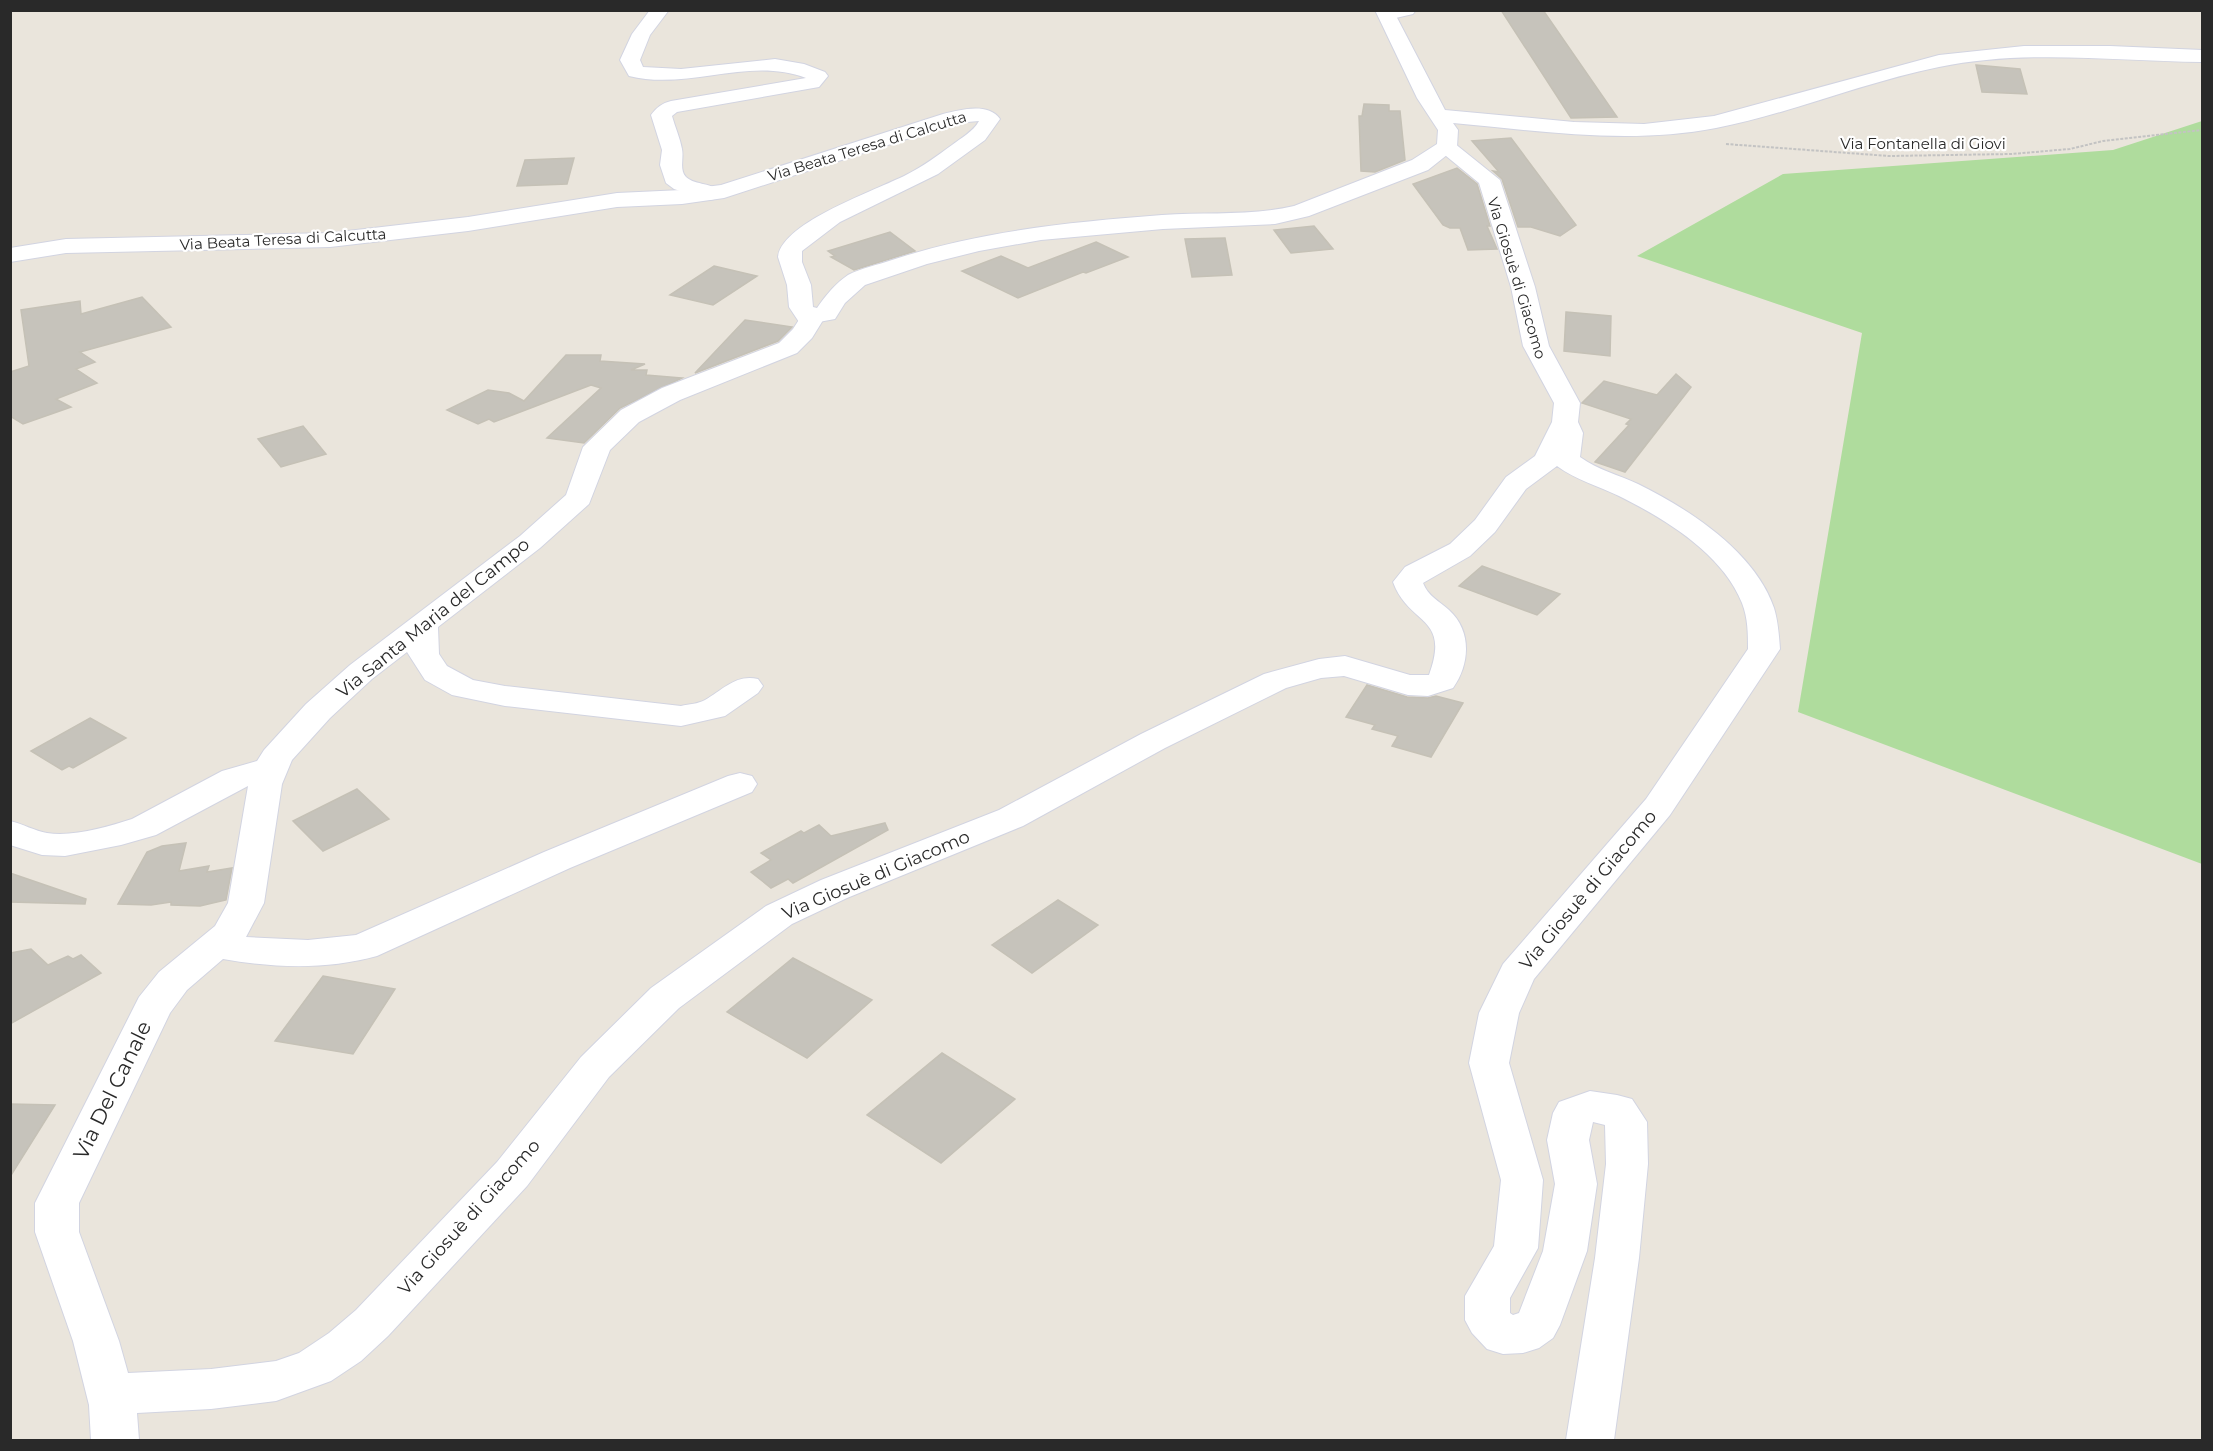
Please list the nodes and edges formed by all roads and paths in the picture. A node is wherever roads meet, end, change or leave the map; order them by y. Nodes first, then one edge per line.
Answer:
1 (660, 10) edge
2 (1407, 10) edge
3 (1386, 13) edge
4 (2202, 56) edge
5 (1438, 115) junction
6 (2202, 130) edge
7 (1722, 144) dead end
8 (1448, 147) junction
9 (710, 193) junction
10 (10, 255) edge
11 (813, 317) junction
12 (1565, 422) junction
13 (423, 624) junction
14 (747, 686) dead end
15 (272, 768) junction
16 (740, 784) dead end
17 (10, 832) edge
18 (214, 945) junction
19 (110, 1394) junction
20 (115, 1440) edge
21 (1590, 1440) edge

1 - 9 street
2 - 3 street
3 - 5 street
4 - 5 street
5 - 8 street
6 - 7 path, Via Fontanella di Giovi
8 - 11 street
8 - 12 street, Via Giosuè di Giacomo
9 - 10 street, Via Beata Teresa di Calcutta
9 - 11 street, Via Beata Teresa di Calcutta
11 - 13 street, Via Santa Maria del Campo
12 - 19 street, Via Giosuè di Giacomo
12 - 21 street, Via Giosuè di Giacomo
13 - 14 street
13 - 15 street, Via Santa Maria del Campo
15 - 17 street
15 - 18 street, Via Del Canale
16 - 18 street
18 - 19 street, Via Del Canale
19 - 20 street, Via Del Canale

